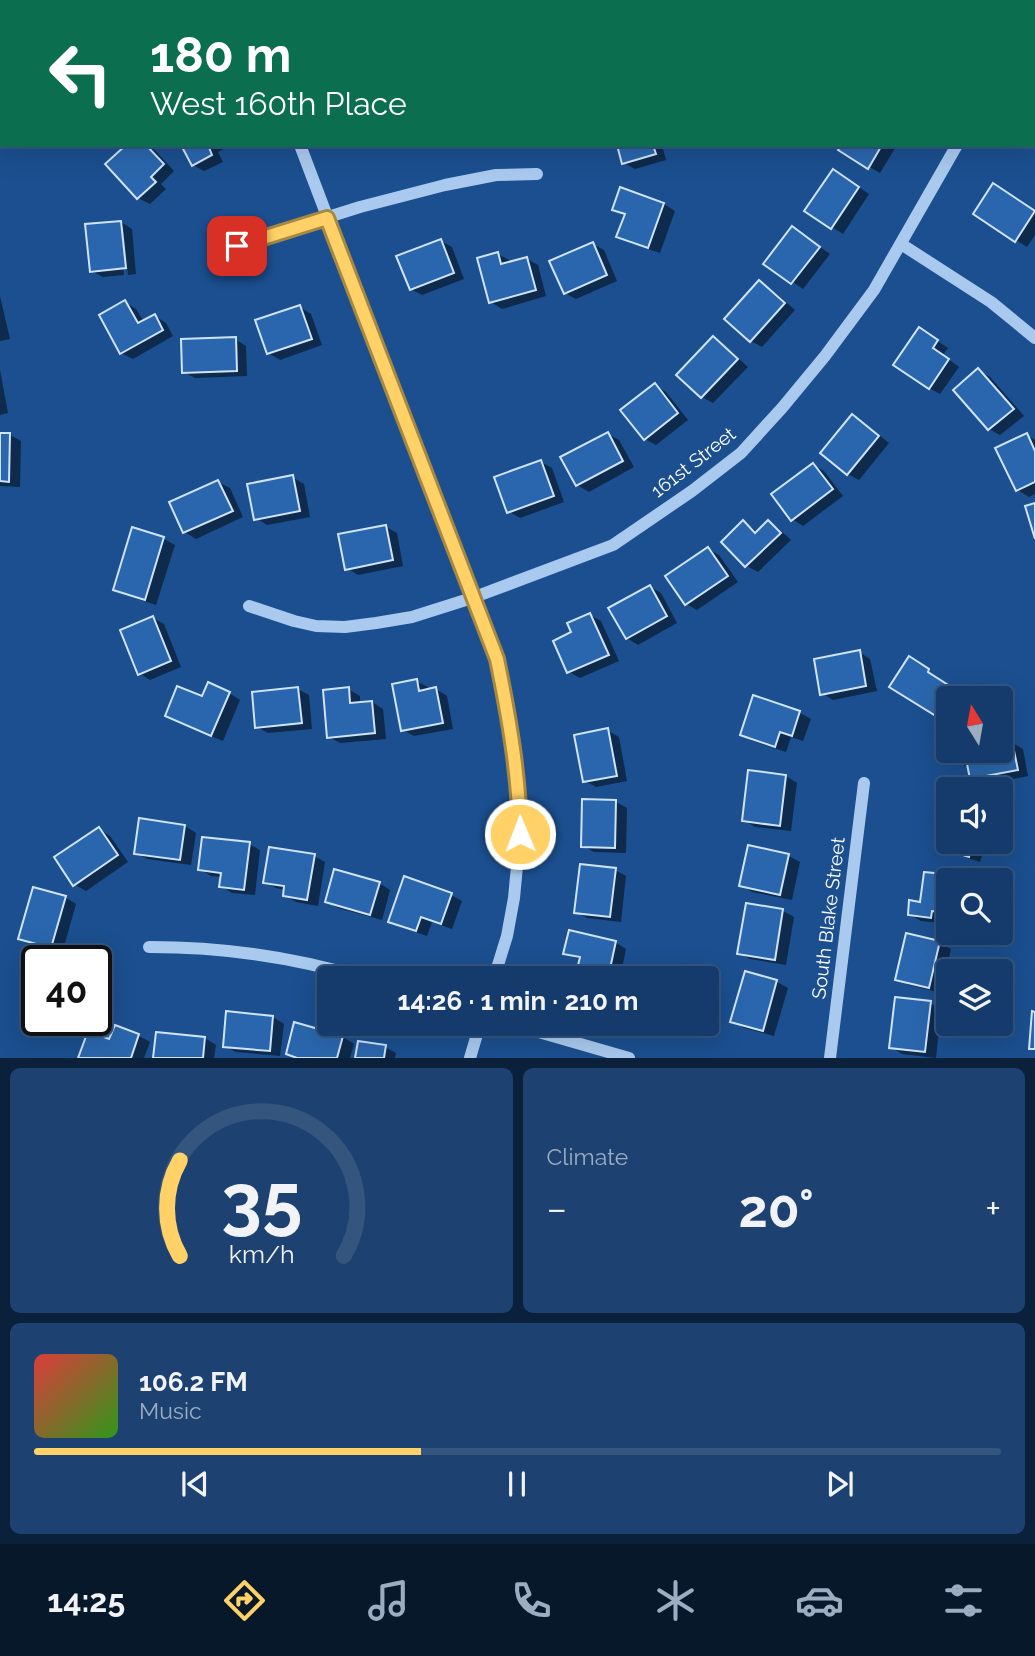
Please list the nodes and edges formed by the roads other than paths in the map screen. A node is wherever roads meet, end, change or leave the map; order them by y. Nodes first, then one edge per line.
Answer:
1 (301, 147) edge
2 (956, 147) edge
3 (537, 174) dead end
4 (327, 218) junction
5 (901, 244) junction
6 (217, 252) dead end
7 (1035, 338) edge
8 (472, 598) junction
9 (249, 606) dead end
10 (864, 783) dead end
11 (149, 947) dead end
12 (319, 966) edge
13 (498, 966) edge
14 (476, 1036) edge
15 (553, 1036) edge
16 (470, 1058) edge
17 (629, 1058) edge
18 (830, 1058) edge

1 - 4 street
2 - 5 street, 161st Street
3 - 4 street
4 - 6 street
4 - 8 street
5 - 7 street
5 - 8 street, 161st Street
8 - 9 street, 161st Street
8 - 13 street
10 - 18 street, South Blake Street
11 - 12 street
14 - 16 street
15 - 17 street

